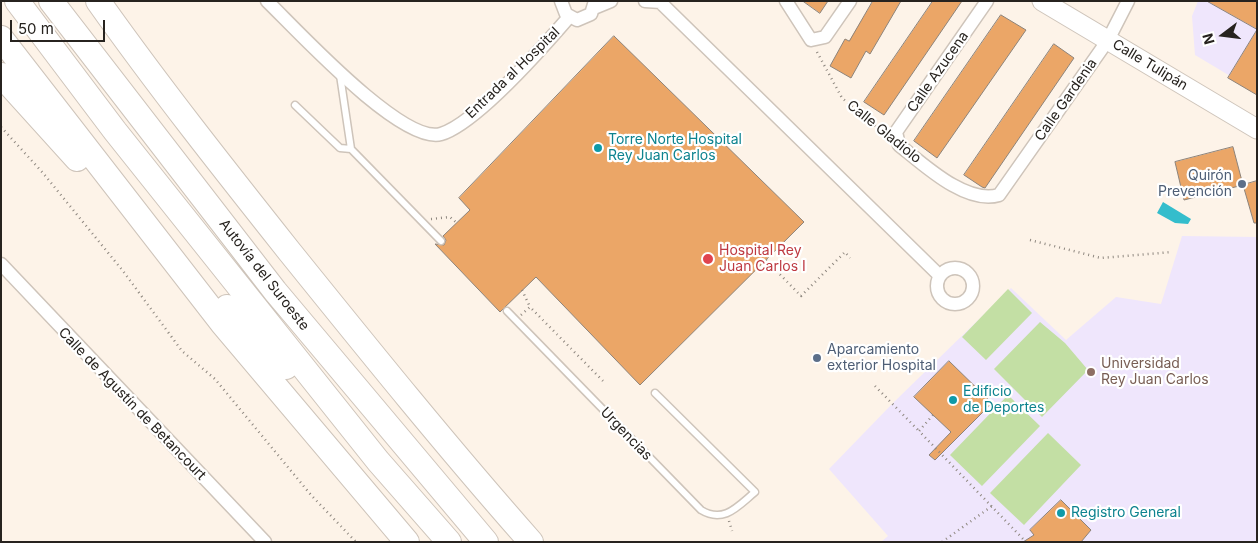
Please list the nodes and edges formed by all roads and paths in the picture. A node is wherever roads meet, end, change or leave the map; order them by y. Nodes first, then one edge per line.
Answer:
1 (16, 1) edge
2 (51, 1) edge
3 (98, 1) edge
4 (267, 1) edge
5 (561, 1) edge
6 (611, 1) edge
7 (645, 1) edge
8 (786, 1) edge
9 (850, 1) edge
10 (987, 1) edge
11 (1042, 1) edge
12 (1128, 1) edge
13 (660, 2) edge
14 (595, 4) edge
15 (569, 17) junction
16 (1, 38) edge
17 (811, 40) junction
18 (1108, 40) junction
19 (340, 74) junction
20 (1, 75) edge
21 (295, 105) dead end
22 (1, 127) edge
23 (1257, 129) edge
24 (899, 145) junction
25 (351, 149) junction
26 (999, 195) joint
27 (425, 220) dead end
28 (144, 221) junction
29 (457, 223) dead end
30 (1030, 240) dead end
31 (441, 241) dead end
32 (1172, 252) dead end
33 (850, 258) dead end
34 (766, 260) dead end
35 (1, 264) edge
36 (940, 276) dead end
37 (522, 290) dead end
38 (530, 306) junction
39 (507, 310) dead end
40 (520, 316) dead end
41 (222, 323) junction
42 (605, 382) dead end
43 (875, 386) dead end
44 (656, 393) dead end
45 (933, 415) dead end
46 (919, 431) junction
47 (378, 461) junction
48 (992, 506) junction
49 (265, 542) edge
50 (356, 542) edge
51 (407, 542) edge
52 (449, 542) edge
53 (486, 542) edge
54 (531, 542) edge
55 (942, 542) edge
56 (1026, 542) edge

1 - 47 highway, Autovía del Suroeste
2 - 53 highway, Autovía del Suroeste
3 - 54 highway
4 - 19 street, Entrada al Hospital
5 - 15 street
6 - 14 street
7 - 13 street
8 - 17 street
9 - 17 street
10 - 24 street, Calle Azucena
11 - 18 street, Calle Tulipán
12 - 18 street, Calle Gardenia
13 - 36 street
14 - 15 street
15 - 19 street, Entrada al Hospital
16 - 28 highway
17 - 24 path, Calle Gladiolo
18 - 23 street, Calle Tulipán
18 - 26 street, Calle Gardenia
19 - 25 lane
20 - 41 highway
21 - 25 lane
22 - 50 path
24 - 26 street, Calle Gladiolo
25 - 31 lane
27 - 29 path
28 - 41 highway
28 - 47 highway
30 - 32 path
33 - 34 path
35 - 49 street, Calle de Agustín de Betancourt
37 - 38 path
38 - 40 path
38 - 42 path
39 - 44 lane, Urgencias
41 - 51 highway
43 - 46 path
45 - 46 path
46 - 48 path
47 - 52 highway, Autovía del Suroeste
48 - 55 path
48 - 56 path

